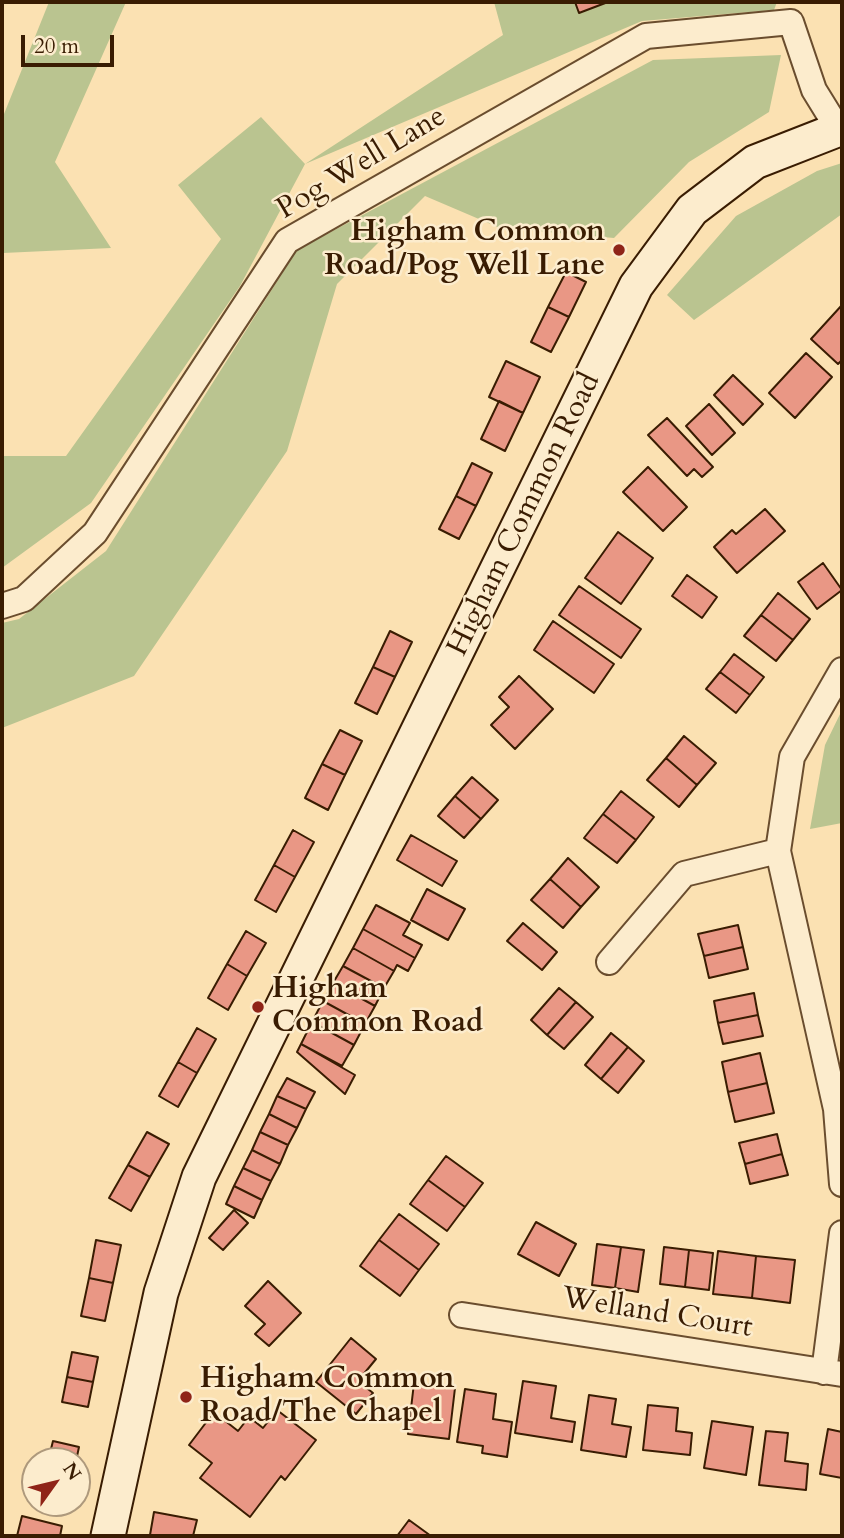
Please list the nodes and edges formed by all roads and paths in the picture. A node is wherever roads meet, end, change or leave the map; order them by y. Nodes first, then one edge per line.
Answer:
1 (794, 12) edge
2 (840, 128) edge
3 (2, 606) edge
4 (842, 670) edge
5 (778, 851) junction
6 (609, 962) dead end
7 (839, 1109) edge
8 (842, 1184) edge
9 (842, 1233) edge
10 (462, 1315) dead end
11 (833, 1373) edge
12 (108, 1536) edge

1 - 2 street, Pog Well Lane
1 - 3 street, Pog Well Lane
2 - 12 street, Higham Common Road
4 - 5 street
5 - 6 street
5 - 7 street
7 - 8 street
9 - 11 street
10 - 11 street, Welland Court

